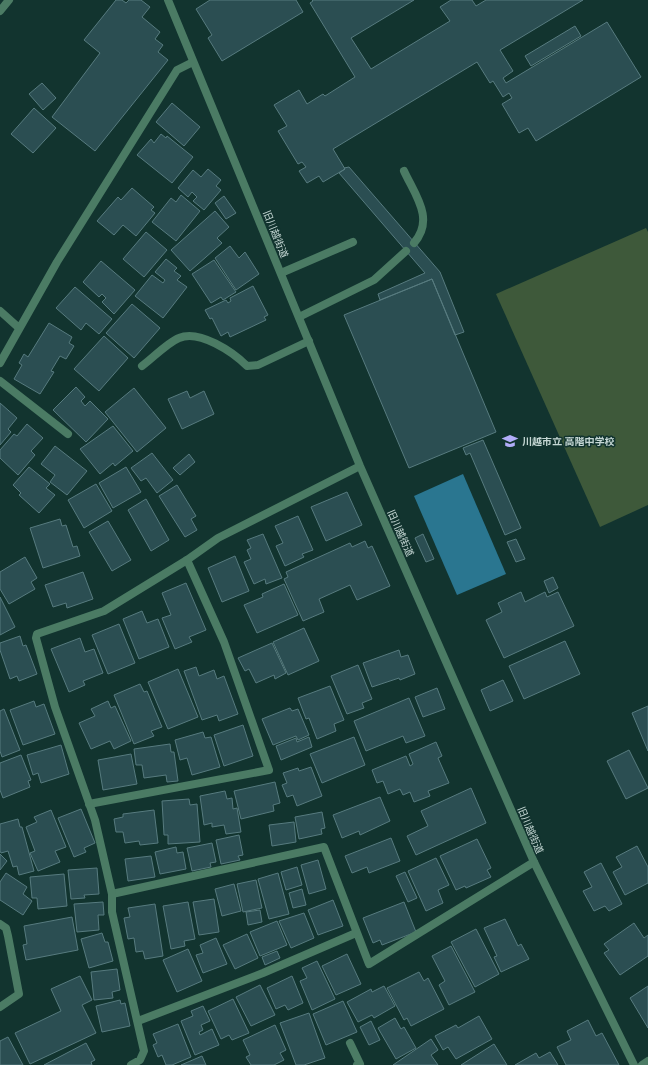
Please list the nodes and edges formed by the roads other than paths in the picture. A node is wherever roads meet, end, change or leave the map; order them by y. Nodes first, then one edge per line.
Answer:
1 (9, 0) edge
2 (168, 0) edge
3 (0, 11) edge
4 (193, 62) junction
5 (404, 170) dead end
6 (353, 242) dead end
7 (414, 243) dead end
8 (406, 251) dead end
9 (281, 273) junction
10 (0, 311) edge
11 (299, 317) junction
12 (20, 328) junction
13 (309, 341) junction
14 (0, 363) edge
15 (142, 366) dead end
16 (0, 381) edge
17 (68, 434) dead end
18 (360, 466) junction
19 (187, 560) junction
20 (89, 804) junction
21 (534, 862) junction
22 (112, 894) junction
23 (0, 924) edge
24 (356, 933) junction
25 (0, 1007) edge
26 (138, 1021) junction
27 (350, 1043) dead end
28 (648, 1061) edge
29 (131, 1065) edge
30 (358, 1065) edge
31 (634, 1065) edge
32 (642, 1065) edge

1 - 3 street
2 - 4 street, 旧川越街道
4 - 9 street, 旧川越街道
4 - 12 street
5 - 7 street
6 - 9 street
8 - 11 street
9 - 11 street, 旧川越街道
10 - 12 street
11 - 13 street, 旧川越街道
12 - 14 street
13 - 15 street
13 - 18 street, 旧川越街道
16 - 17 street
18 - 19 street
18 - 21 street, 旧川越街道
19 - 20 street
19 - 20 street
20 - 22 street
21 - 24 street
21 - 31 street, 旧川越街道
22 - 24 street
22 - 26 street
23 - 25 street
24 - 26 street
26 - 29 street
27 - 30 street
28 - 32 street

